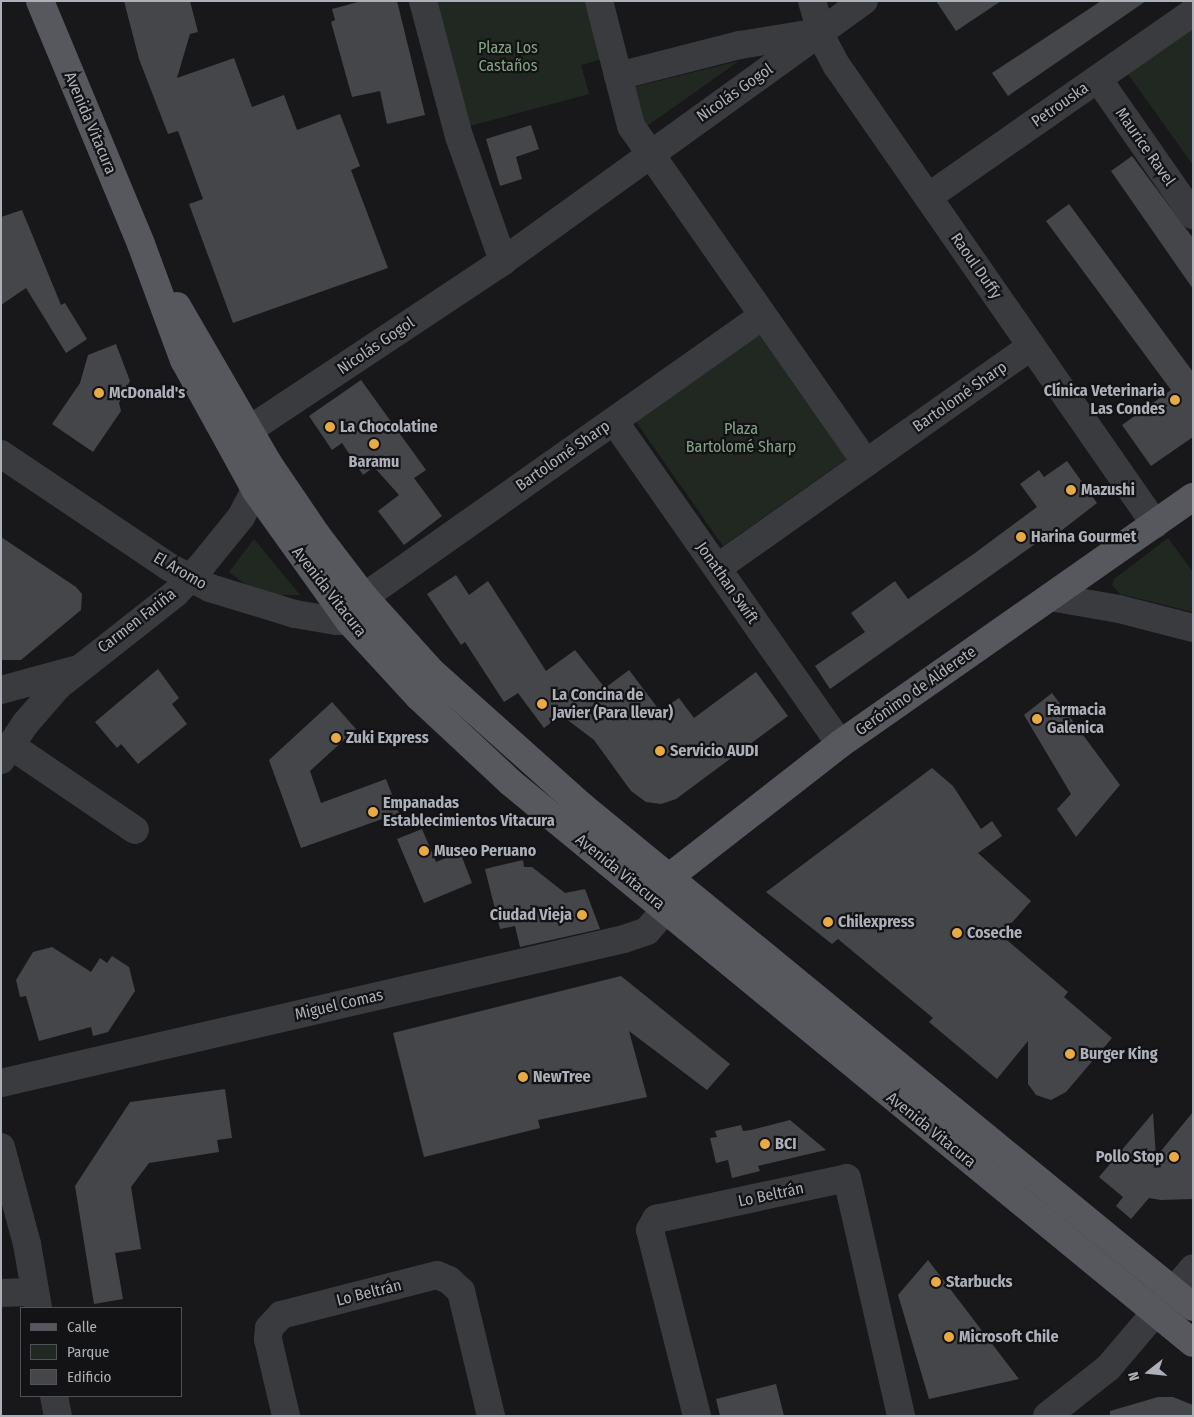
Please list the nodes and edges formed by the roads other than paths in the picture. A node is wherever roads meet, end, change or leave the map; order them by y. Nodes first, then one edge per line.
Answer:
1 (40, 1) edge
2 (423, 1) edge
3 (599, 1) edge
4 (812, 1) edge
5 (864, 1) edge
6 (1193, 12) edge
7 (821, 32) junction
8 (618, 76) junction
9 (1098, 79) junction
10 (650, 153) junction
11 (928, 197) junction
12 (1193, 216) edge
13 (141, 244) junction
14 (503, 261) junction
15 (763, 316) junction
16 (1032, 346) junction
17 (614, 421) junction
18 (249, 430) junction
19 (1, 454) edge
20 (268, 463) junction
21 (866, 463) junction
22 (256, 491) junction
23 (1193, 497) edge
24 (1155, 524) junction
25 (716, 568) junction
26 (1087, 571) junction
27 (190, 578) junction
28 (364, 597) junction
29 (1050, 597) junction
30 (1119, 609) junction
31 (349, 621) junction
32 (384, 621) junction
33 (1193, 628) edge
34 (75, 670) junction
35 (1, 690) edge
36 (7, 741) edge
37 (840, 744) junction
38 (135, 830) dead end
39 (669, 878) junction
40 (657, 902) junction
41 (1, 1082) edge
42 (1, 1147) edge
43 (1193, 1268) edge
44 (1, 1293) edge
45 (1183, 1299) edge
46 (37, 1300) edge
47 (1155, 1313) junction
48 (1193, 1343) edge
49 (54, 1397) edge
50 (58, 1416) edge
51 (286, 1416) edge
52 (490, 1416) edge
53 (697, 1416) edge
54 (901, 1416) edge
55 (1047, 1416) edge

1 - 13 main road, Avenida Vitacura
2 - 14 street
3 - 8 street
4 - 7 street, Raoul Duffy
5 - 7 street, Nicolás Gogol
6 - 9 street, Petrouska
7 - 8 street, Nicolás Gogol
7 - 10 street, Nicolás Gogol
7 - 11 street, Raoul Duffy
8 - 10 street
9 - 11 street, Petrouska
9 - 12 street, Maurice Ravel
10 - 14 street, Nicolás Gogol
10 - 15 street
11 - 16 street, Raoul Duffy
13 - 18 main road, Avenida Vitacura
13 - 22 main road, Avenida Vitacura
14 - 18 street, Nicolás Gogol
15 - 17 street, Bartolomé Sharp
15 - 21 street
16 - 21 street, Bartolomé Sharp
16 - 24 street, Raoul Duffy
17 - 25 street, Jonathan Swift
17 - 28 street, Bartolomé Sharp
18 - 20 main road, Avenida Vitacura
19 - 27 street, El Aromo
20 - 22 street, Carmen Fariña
20 - 28 main road, Avenida Vitacura
21 - 25 street, Bartolomé Sharp
22 - 27 street, Carmen Fariña
22 - 31 main road, Avenida Vitacura
23 - 24 main road, Gerónimo de Alderete
24 - 26 main road, Gerónimo de Alderete
25 - 37 street, Jonathan Swift
26 - 29 main road, Gerónimo de Alderete
26 - 30 street
27 - 31 street, El Aromo
27 - 34 street, Carmen Fariña
28 - 32 main road, Avenida Vitacura
29 - 30 street
29 - 37 main road, Gerónimo de Alderete
30 - 33 street
31 - 32 street, El Aromo
31 - 40 main road, Avenida Vitacura
32 - 39 main road, Avenida Vitacura
34 - 35 street
34 - 36 street, Carmen Fariña
36 - 38 street, Carmen Fariña
37 - 39 main road, Gerónimo de Alderete
39 - 40 main road, Gerónimo de Alderete
39 - 45 main road, Avenida Vitacura
40 - 41 street, Miguel Comas
40 - 47 main road, Avenida Vitacura
42 - 46 street
43 - 45 street
44 - 46 street
45 - 47 street
47 - 48 main road, Avenida Vitacura
47 - 55 street
49 - 50 street
51 - 52 street, Lo Beltrán
53 - 54 street, Lo Beltrán

